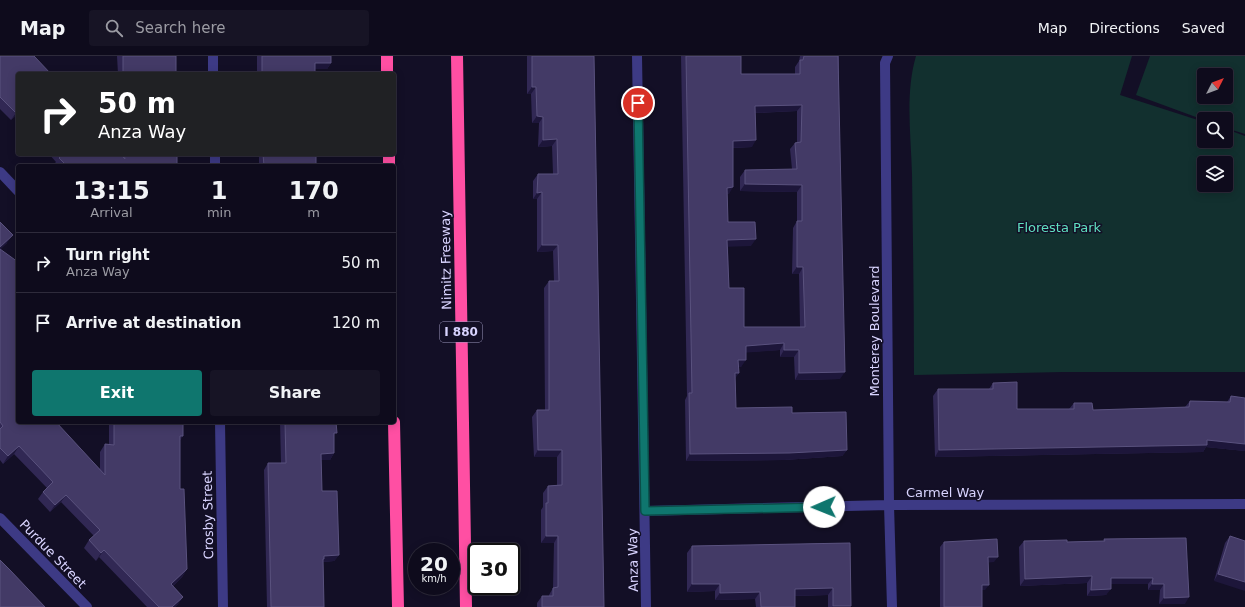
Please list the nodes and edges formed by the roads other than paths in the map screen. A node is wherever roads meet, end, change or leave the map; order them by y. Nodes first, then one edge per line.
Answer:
1 (213, 56) edge
2 (387, 56) edge
3 (457, 56) edge
4 (637, 56) edge
5 (888, 56) edge
6 (213, 72) edge
7 (388, 72) edge
8 (0, 172) edge
9 (16, 189) edge
10 (220, 424) edge
11 (394, 424) edge
12 (1245, 504) edge
13 (889, 505) junction
14 (645, 511) junction
15 (0, 518) edge
16 (87, 607) edge
17 (223, 607) edge
18 (398, 607) edge
19 (466, 607) edge
20 (646, 607) edge
21 (892, 607) edge

1 - 6 street
2 - 7 highway
3 - 19 highway, Nimitz Freeway / I 880
4 - 14 street, Anza Way
5 - 13 street, Monterey Boulevard
8 - 9 street
10 - 17 street, Crosby Street
11 - 18 highway
12 - 13 street, Carmel Way
13 - 14 street, Carmel Way
13 - 21 street, Monterey Boulevard
14 - 20 street, Anza Way
15 - 16 street, Purdue Street

